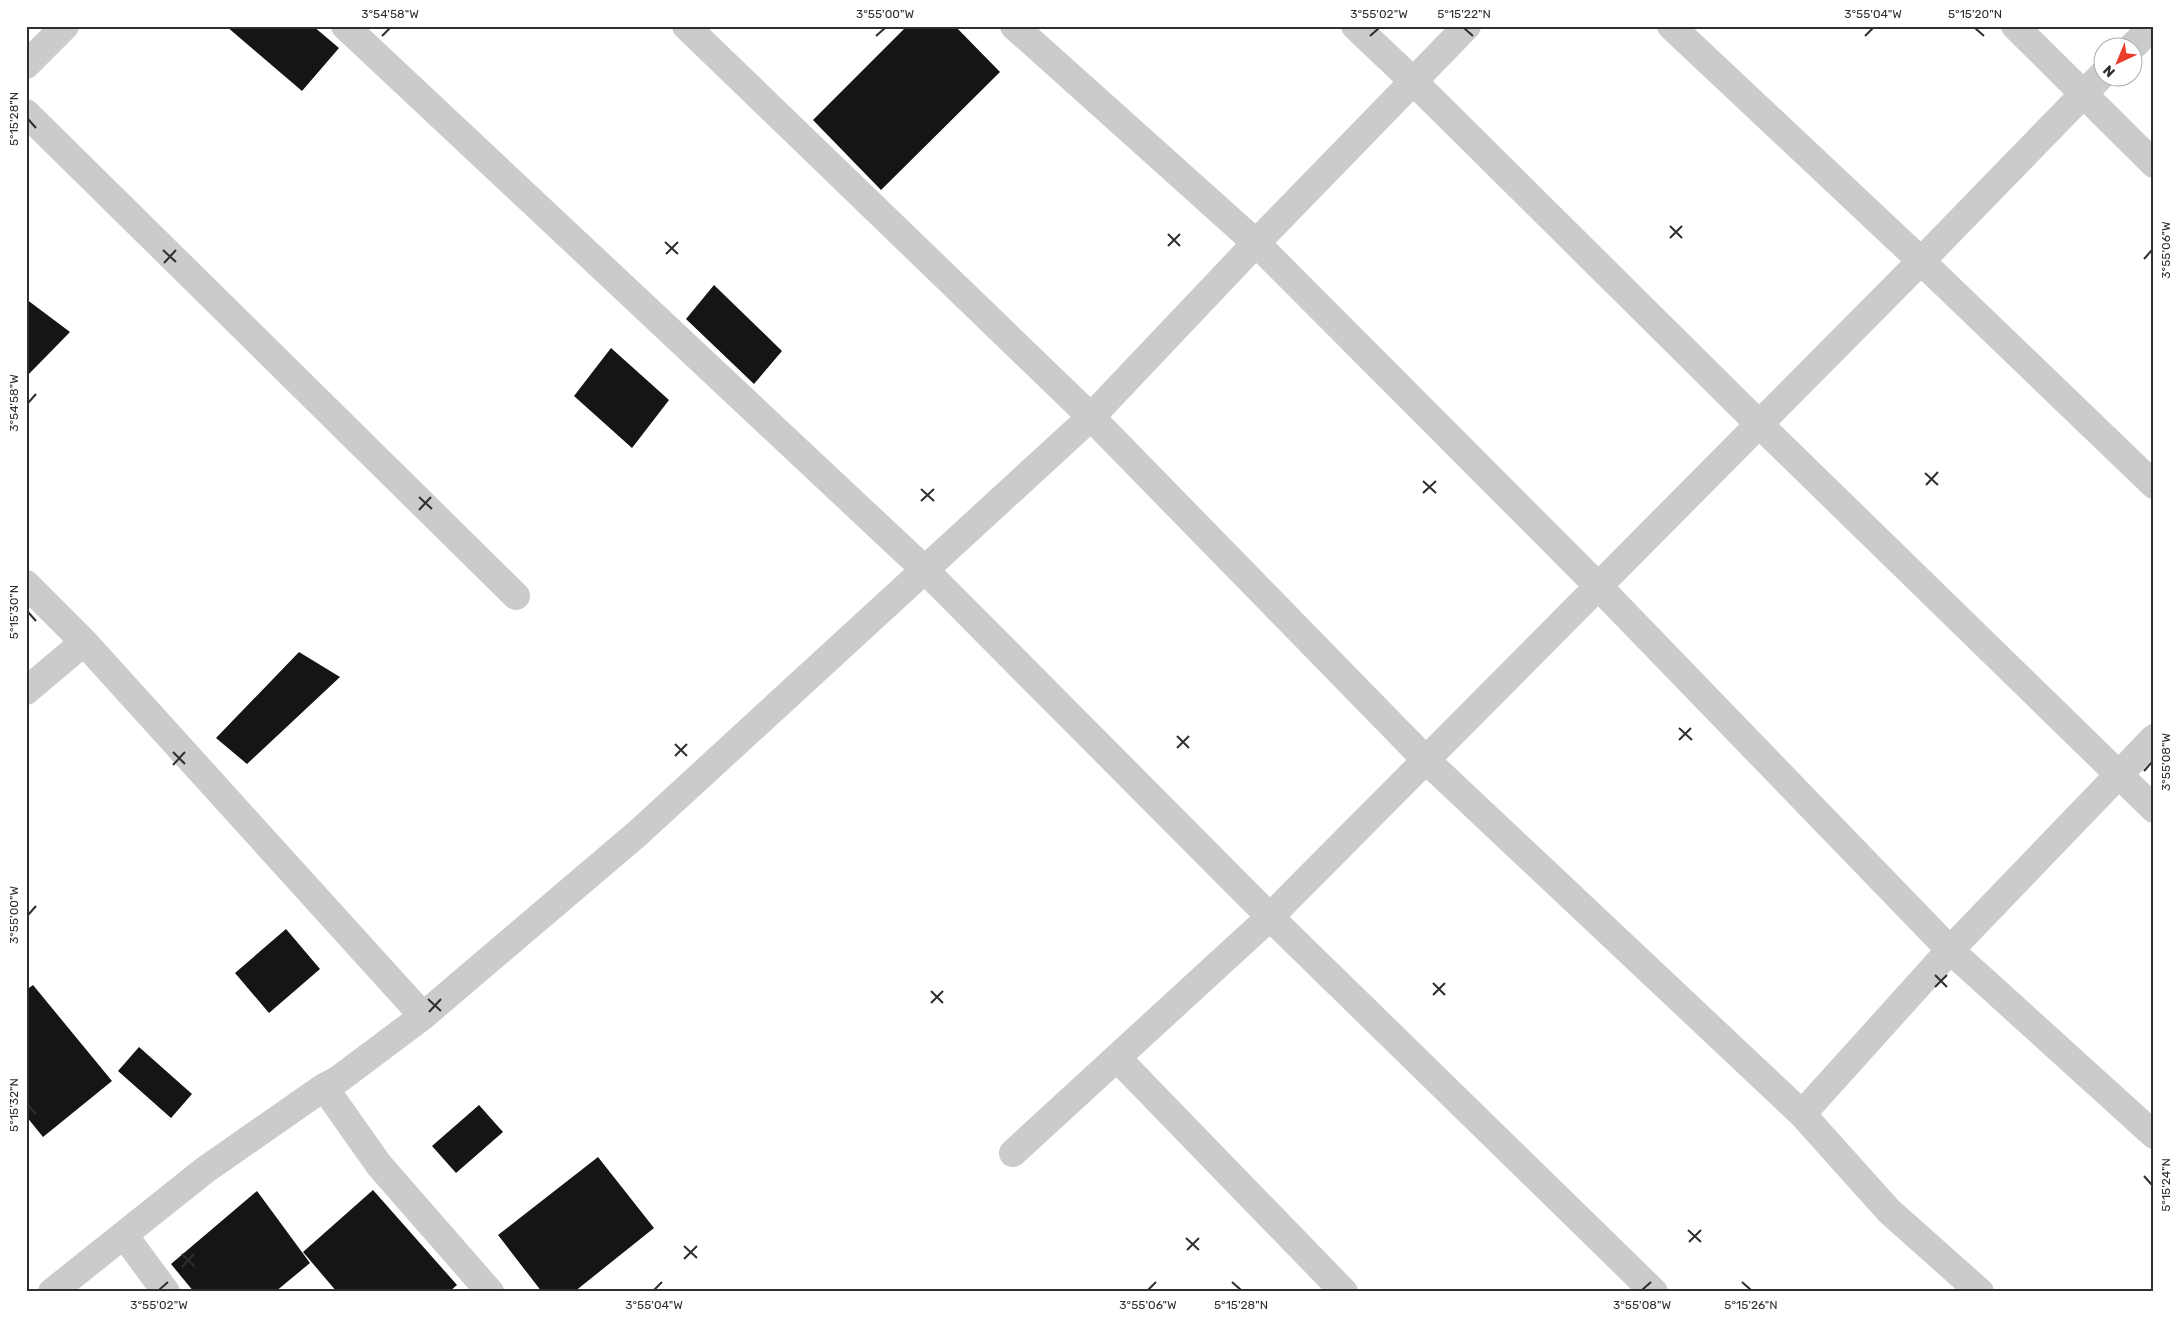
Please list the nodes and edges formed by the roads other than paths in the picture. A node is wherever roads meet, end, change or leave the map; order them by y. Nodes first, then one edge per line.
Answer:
1 (65, 26) edge
2 (345, 26) edge
3 (686, 26) edge
4 (1014, 26) edge
5 (1355, 26) edge
6 (1467, 26) edge
7 (1671, 26) edge
8 (2015, 26) edge
9 (2153, 26) edge
10 (2141, 38) edge
11 (26, 65) edge
12 (1413, 81) junction
13 (2092, 83) edge
14 (2092, 85) edge
15 (2096, 88) edge
16 (26, 113) edge
17 (2154, 164) edge
18 (1256, 243) junction
19 (1921, 261) junction
20 (1092, 417) junction
21 (1759, 424) junction
22 (2154, 485) edge
23 (924, 569) junction
24 (26, 584) edge
25 (1598, 586) junction
26 (516, 596) dead end
27 (84, 642) junction
28 (26, 691) edge
29 (2154, 738) edge
30 (1426, 760) junction
31 (2118, 776) junction
32 (2154, 809) edge
33 (1270, 917) junction
34 (1950, 950) junction
35 (423, 1016) junction
36 (1117, 1058) junction
37 (324, 1087) junction
38 (1802, 1114) junction
39 (2154, 1135) edge
40 (1013, 1153) dead end
41 (124, 1235) junction
42 (52, 1292) edge
43 (166, 1292) edge
44 (490, 1292) edge
45 (1344, 1292) edge
46 (1654, 1292) edge
47 (1980, 1292) edge

1 - 11 street
2 - 23 street
3 - 20 street
4 - 18 street
5 - 12 street
6 - 12 street
7 - 19 street
8 - 13 street
9 - 10 street
12 - 18 street
12 - 21 street
14 - 19 street
15 - 17 street
16 - 26 street
18 - 20 street
18 - 25 street
19 - 21 street
19 - 22 street
20 - 23 street
20 - 30 street
21 - 25 street
21 - 31 street
23 - 33 street
23 - 35 street
24 - 27 street
25 - 30 street
25 - 34 street
27 - 28 street
27 - 35 street
29 - 31 street
30 - 33 street
30 - 38 street
31 - 32 street
31 - 34 street
33 - 36 street
33 - 46 street
34 - 38 street
34 - 39 street
35 - 37 street
36 - 40 street
36 - 45 street
37 - 41 street
37 - 44 street
38 - 47 street
41 - 42 street
41 - 43 street

